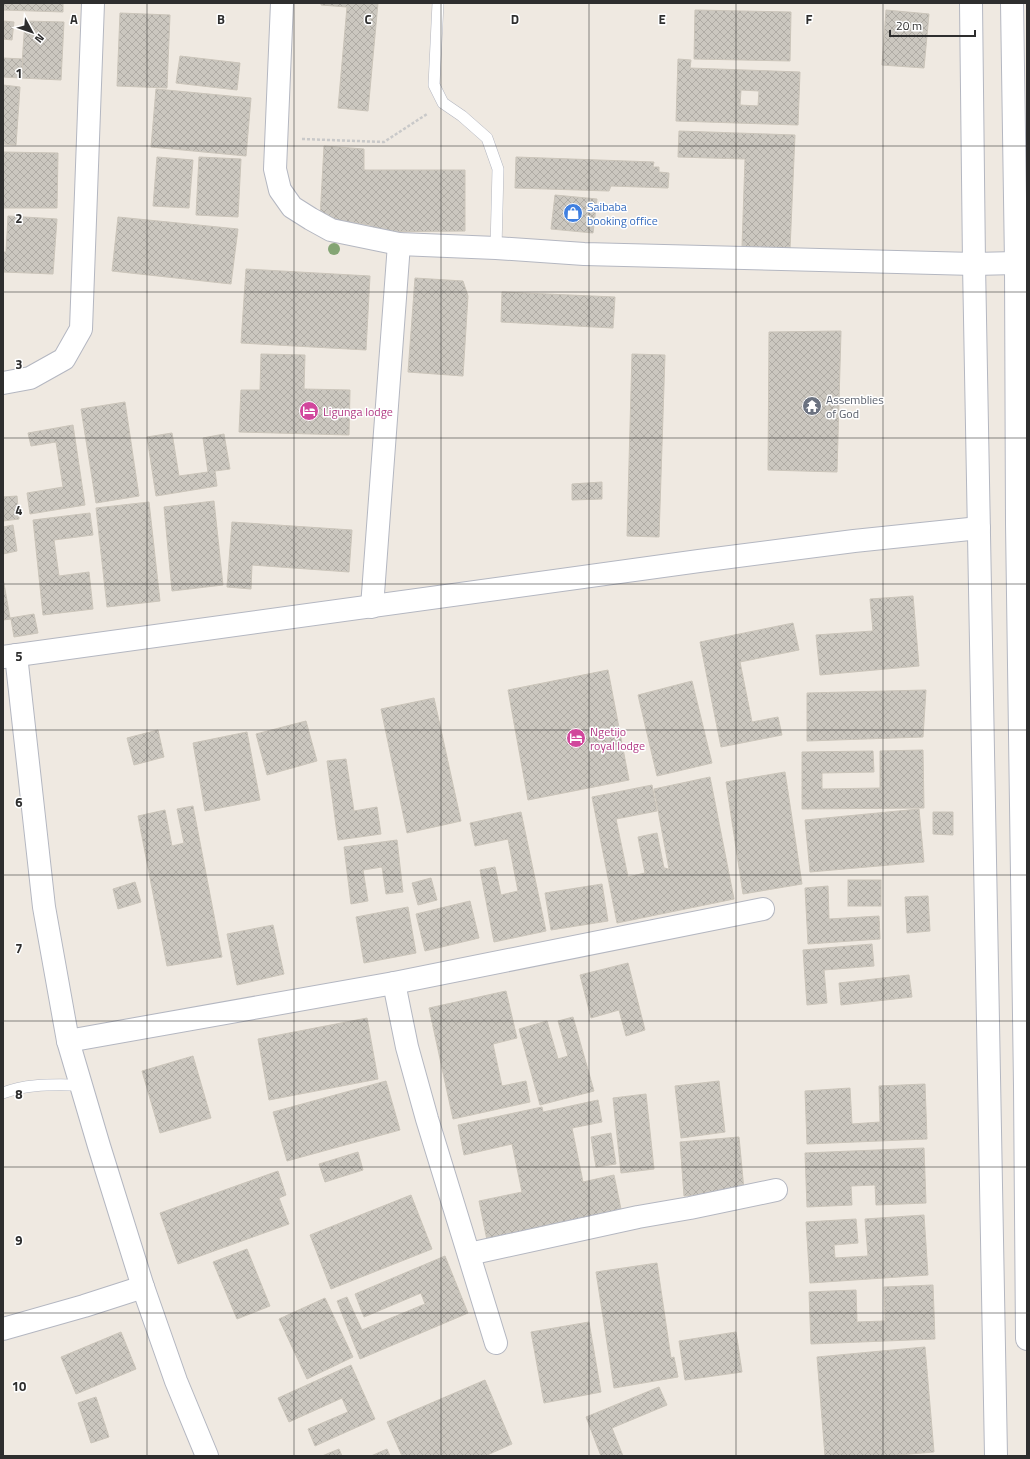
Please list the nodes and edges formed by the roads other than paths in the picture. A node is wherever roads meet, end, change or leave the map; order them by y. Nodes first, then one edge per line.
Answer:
1 (93, 3) edge
2 (282, 3) edge
3 (438, 3) edge
4 (971, 3) edge
5 (1012, 3) edge
6 (399, 244) junction
7 (496, 248) junction
8 (1016, 263) junction
9 (974, 264) junction
10 (3, 383) edge
11 (979, 528) junction
12 (372, 607) junction
13 (9, 656) edge
14 (763, 909) dead end
15 (394, 983) junction
16 (68, 1041) junction
17 (81, 1085) junction
18 (1026, 1086) edge
19 (3, 1093) edge
20 (776, 1190) dead end
21 (469, 1254) junction
22 (143, 1287) junction
23 (1026, 1290) edge
24 (3, 1329) edge
25 (1027, 1339) edge
26 (496, 1343) dead end
27 (207, 1456) edge
28 (996, 1456) edge

1 - 10 street
2 - 6 street
3 - 7 lane
4 - 9 street
5 - 8 street
6 - 7 street
6 - 12 street
7 - 9 street
8 - 9 street
8 - 18 street
9 - 11 street
11 - 12 street
11 - 28 street
12 - 13 street
13 - 16 street
14 - 15 street
15 - 16 street
15 - 21 street
16 - 17 street
17 - 19 lane
17 - 22 street
18 - 23 street
20 - 21 street
21 - 26 street
22 - 24 street
22 - 27 street
23 - 25 street

